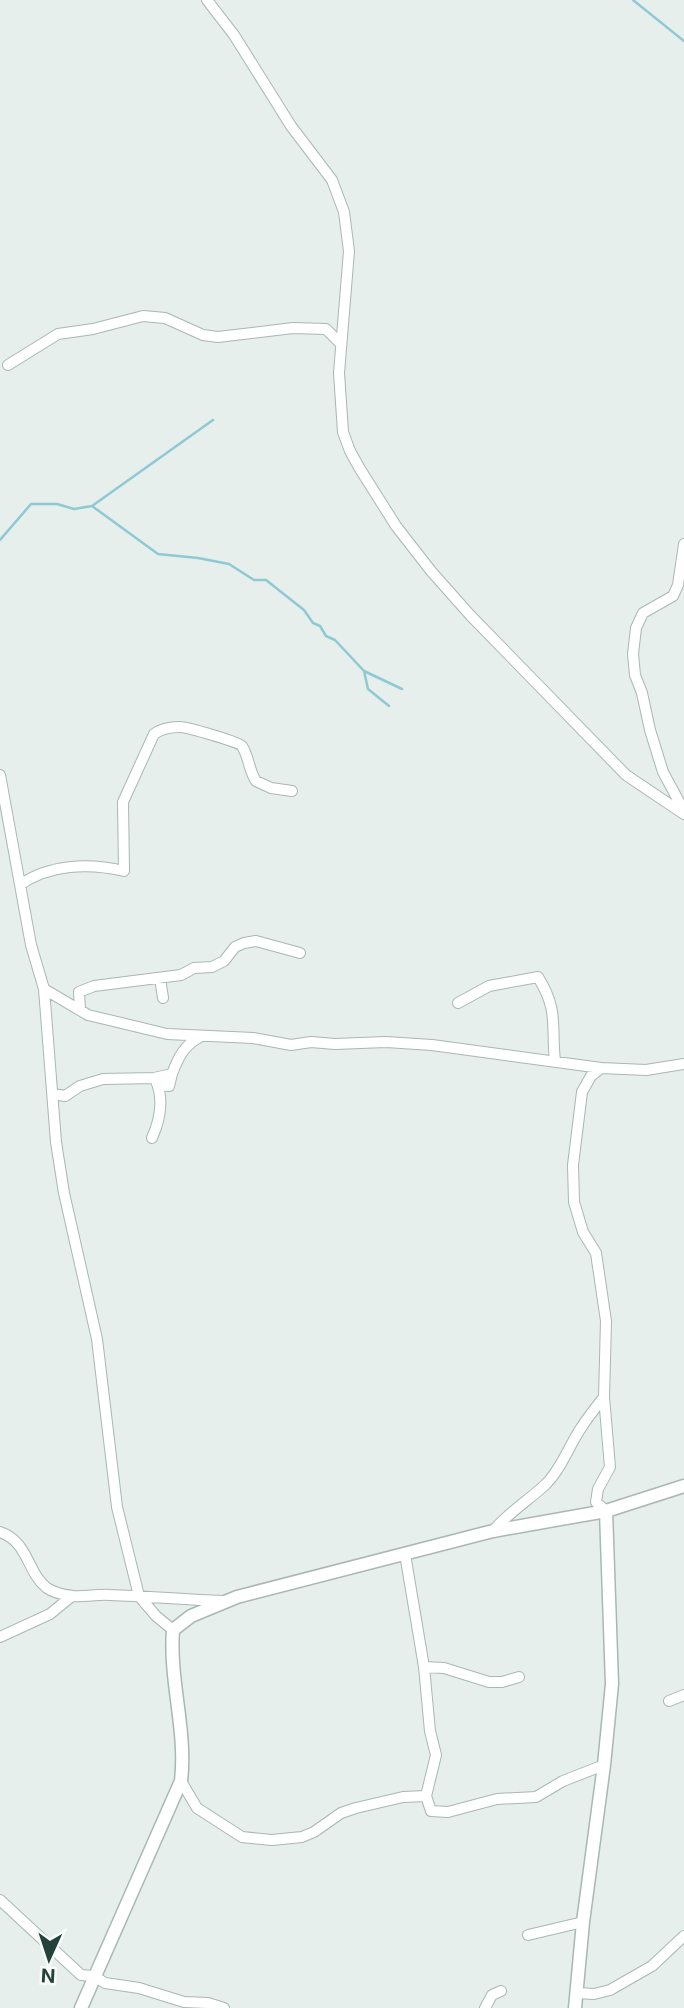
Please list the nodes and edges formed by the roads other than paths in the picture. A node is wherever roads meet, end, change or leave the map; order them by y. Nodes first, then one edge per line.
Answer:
1 (207, 0) edge
2 (340, 343) junction
3 (8, 365) dead end
4 (684, 544) edge
5 (0, 775) edge
6 (292, 791) dead end
7 (684, 813) edge
8 (20, 885) junction
9 (300, 953) dead end
10 (160, 978) junction
11 (44, 989) junction
12 (79, 992) junction
13 (163, 998) dead end
14 (61, 1000) junction
15 (458, 1003) dead end
16 (80, 1009) junction
17 (205, 1035) junction
18 (555, 1061) junction
19 (684, 1064) edge
20 (601, 1068) junction
21 (156, 1082) junction
22 (53, 1100) junction
23 (152, 1138) dead end
24 (604, 1397) junction
25 (684, 1486) edge
26 (606, 1511) junction
27 (493, 1531) junction
28 (0, 1532) edge
29 (405, 1554) junction
30 (72, 1596) junction
31 (139, 1596) junction
32 (223, 1601) junction
33 (173, 1630) junction
34 (0, 1637) edge
35 (424, 1667) junction
36 (519, 1676) dead end
37 (684, 1695) edge
38 (669, 1701) dead end
39 (604, 1765) junction
40 (181, 1781) junction
41 (426, 1796) junction
42 (0, 1900) edge
43 (583, 1922) junction
44 (528, 1935) dead end
45 (684, 1936) edge
46 (94, 1976) junction
47 (501, 1991) dead end
48 (577, 1993) junction
49 (81, 2008) edge
50 (223, 2008) edge
51 (485, 2008) edge
52 (575, 2008) edge

1 - 2 street
2 - 3 street
2 - 7 street
4 - 7 street
5 - 8 street
6 - 8 street
8 - 11 street
9 - 10 street
10 - 12 street
10 - 13 street
11 - 14 street
11 - 22 street
12 - 14 street
12 - 16 street
14 - 16 street
15 - 18 street
16 - 17 street
17 - 18 street
17 - 21 street
18 - 20 street
19 - 20 street
20 - 24 street
21 - 22 street
21 - 23 street
22 - 31 street
24 - 26 street
24 - 27 street
25 - 26 street
26 - 27 street
26 - 39 street
27 - 29 street
28 - 30 street
29 - 32 street
29 - 35 street
30 - 31 street
30 - 34 street
31 - 32 street
31 - 33 street
32 - 33 street
33 - 40 street
35 - 36 street
35 - 41 street
37 - 38 street
39 - 41 street
39 - 43 street
40 - 41 street
40 - 46 street
42 - 46 street
43 - 44 street
43 - 48 street
45 - 48 street
46 - 49 street
46 - 50 street
47 - 51 street
48 - 52 street

